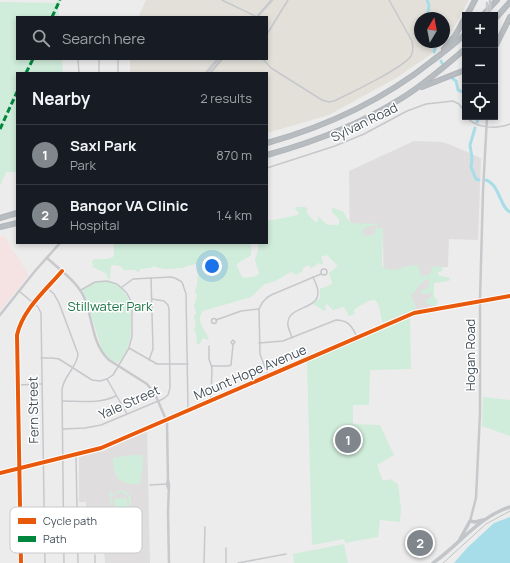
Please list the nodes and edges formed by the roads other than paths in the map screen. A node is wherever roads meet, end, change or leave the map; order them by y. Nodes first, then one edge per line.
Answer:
1 (222, 0) edge
2 (272, 0) edge
3 (288, 0) edge
4 (389, 0) edge
5 (475, 0) edge
6 (497, 0) edge
7 (488, 1) edge
8 (510, 2) edge
9 (469, 12) edge
10 (486, 12) edge
11 (488, 12) edge
12 (255, 16) edge
13 (258, 16) edge
14 (498, 16) edge
15 (510, 16) edge
16 (462, 23) edge
17 (268, 32) edge
18 (462, 37) edge
19 (498, 41) edge
20 (462, 51) edge
21 (441, 55) junction
22 (78, 60) edge
23 (99, 60) edge
24 (118, 60) edge
25 (217, 60) edge
26 (221, 60) edge
27 (265, 60) edge
28 (462, 71) edge
29 (79, 72) edge
30 (100, 72) edge
31 (118, 72) edge
32 (207, 72) edge
33 (211, 72) edge
34 (403, 98) junction
35 (462, 107) edge
36 (470, 120) edge
37 (487, 120) edge
38 (510, 124) edge
39 (486, 126) junction
40 (268, 142) edge
41 (268, 155) edge
42 (268, 168) edge
43 (16, 213) edge
44 (0, 218) edge
45 (16, 223) edge
46 (0, 227) edge
47 (59, 244) edge
48 (47, 258) junction
49 (62, 271) junction
50 (321, 274) dead end
51 (313, 277) junction
52 (151, 278) junction
53 (47, 288) junction
54 (122, 288) junction
55 (80, 290) junction
56 (19, 291) junction
57 (510, 296) edge
58 (152, 299) junction
59 (480, 300) junction
60 (34, 304) junction
61 (259, 309) junction
62 (0, 315) edge
63 (216, 320) dead end
64 (357, 337) junction
65 (292, 338) junction
66 (259, 343) junction
67 (233, 345) dead end
68 (210, 346) dead end
69 (129, 348) junction
70 (41, 358) junction
71 (149, 360) junction
72 (188, 364) junction
73 (118, 365) junction
74 (170, 365) junction
75 (212, 366) junction
76 (73, 368) junction
77 (268, 376) junction
78 (107, 379) junction
79 (42, 384) junction
80 (18, 385) junction
81 (116, 396) junction
82 (211, 400) junction
83 (63, 401) junction
84 (158, 401) junction
85 (188, 410) junction
86 (127, 414) junction
87 (166, 420) junction
88 (63, 429) junction
89 (76, 454) junction
90 (63, 458) junction
91 (43, 462) junction
92 (19, 469) junction
93 (0, 473) edge
94 (167, 482) junction
95 (150, 485) dead end
96 (20, 507) edge
97 (44, 507) edge
98 (63, 507) edge
99 (77, 507) edge
100 (510, 507) edge
101 (484, 519) junction
102 (469, 523) junction
103 (205, 527) dead end
104 (476, 527) junction
105 (458, 542) junction
106 (226, 548) dead end
107 (21, 553) edge
108 (45, 553) edge
109 (64, 553) edge
110 (78, 553) edge
111 (286, 554) dead end
112 (95, 555) dead end
113 (21, 563) edge
114 (45, 563) edge
115 (64, 563) edge
116 (78, 563) edge
117 (95, 563) edge
118 (169, 563) edge
119 (204, 563) edge
120 (226, 563) edge
121 (238, 563) edge
122 (433, 563) edge

1 - 12 street
2 - 13 street
3 - 17 street
4 - 27 street
5 - 9 highway
6 - 10 highway
7 - 11 street, bridge
8 - 14 highway
15 - 19 highway
16 - 21 highway
18 - 21 highway
20 - 34 highway
21 - 40 highway
22 - 29 street
23 - 30 street
24 - 31 street
25 - 32 street
26 - 33 street
28 - 34 highway
34 - 41 highway
35 - 42 street, Sylvan Road
36 - 39 street
37 - 39 street, Hogan Road
38 - 39 street
39 - 59 street, Hogan Road
43 - 44 highway
45 - 46 highway
47 - 48 street
48 - 49 street
48 - 56 street
49 - 53 street
49 - 55 street
50 - 51 street
51 - 61 street
51 - 65 street
52 - 54 street
52 - 58 street
52 - 72 street
53 - 60 street
53 - 76 street
54 - 55 street
54 - 69 street
55 - 73 street
56 - 60 street, Fern Street
56 - 62 street
57 - 59 street, Mount Hope Avenue
58 - 71 street
58 - 74 street, Yale Street
59 - 64 street, Mount Hope Avenue
59 - 102 street, Hogan Road
60 - 70 street, Fern Street
60 - 80 street
61 - 63 street
61 - 66 street
64 - 65 street
64 - 77 street, Mount Hope Avenue
65 - 66 street
66 - 77 street
67 - 75 street
68 - 75 street
69 - 71 street
69 - 73 street
70 - 76 street
70 - 79 street, Fern Street
71 - 74 street
72 - 74 street
72 - 85 street
73 - 78 street
73 - 84 street
74 - 84 street, Yale Street
75 - 82 street
76 - 78 street
76 - 83 street
77 - 82 street, Mount Hope Avenue
78 - 81 street
79 - 80 street
79 - 91 street, Fern Street
80 - 92 street
81 - 83 street
81 - 86 street
82 - 85 street, Mount Hope Avenue
83 - 88 street
84 - 86 street, Yale Street
84 - 87 street
85 - 87 street, Mount Hope Avenue
86 - 88 street, Yale Street
87 - 89 street, Mount Hope Avenue
87 - 94 street
88 - 90 street
89 - 90 street, Mount Hope Avenue
89 - 99 street
90 - 91 street, Mount Hope Avenue
90 - 98 street
91 - 92 street, Mount Hope Avenue
91 - 97 street, Fern Street
92 - 93 street, Mount Hope Avenue
92 - 96 street
94 - 95 street
94 - 118 street
100 - 101 main road
101 - 102 main road
101 - 104 main road
102 - 104 main road
102 - 105 main road, Hogan Road
103 - 119 street
104 - 105 main road
105 - 122 main road
106 - 120 street
107 - 113 street
108 - 114 street, Fern Street
109 - 115 street
110 - 116 street
111 - 121 street
112 - 117 street

